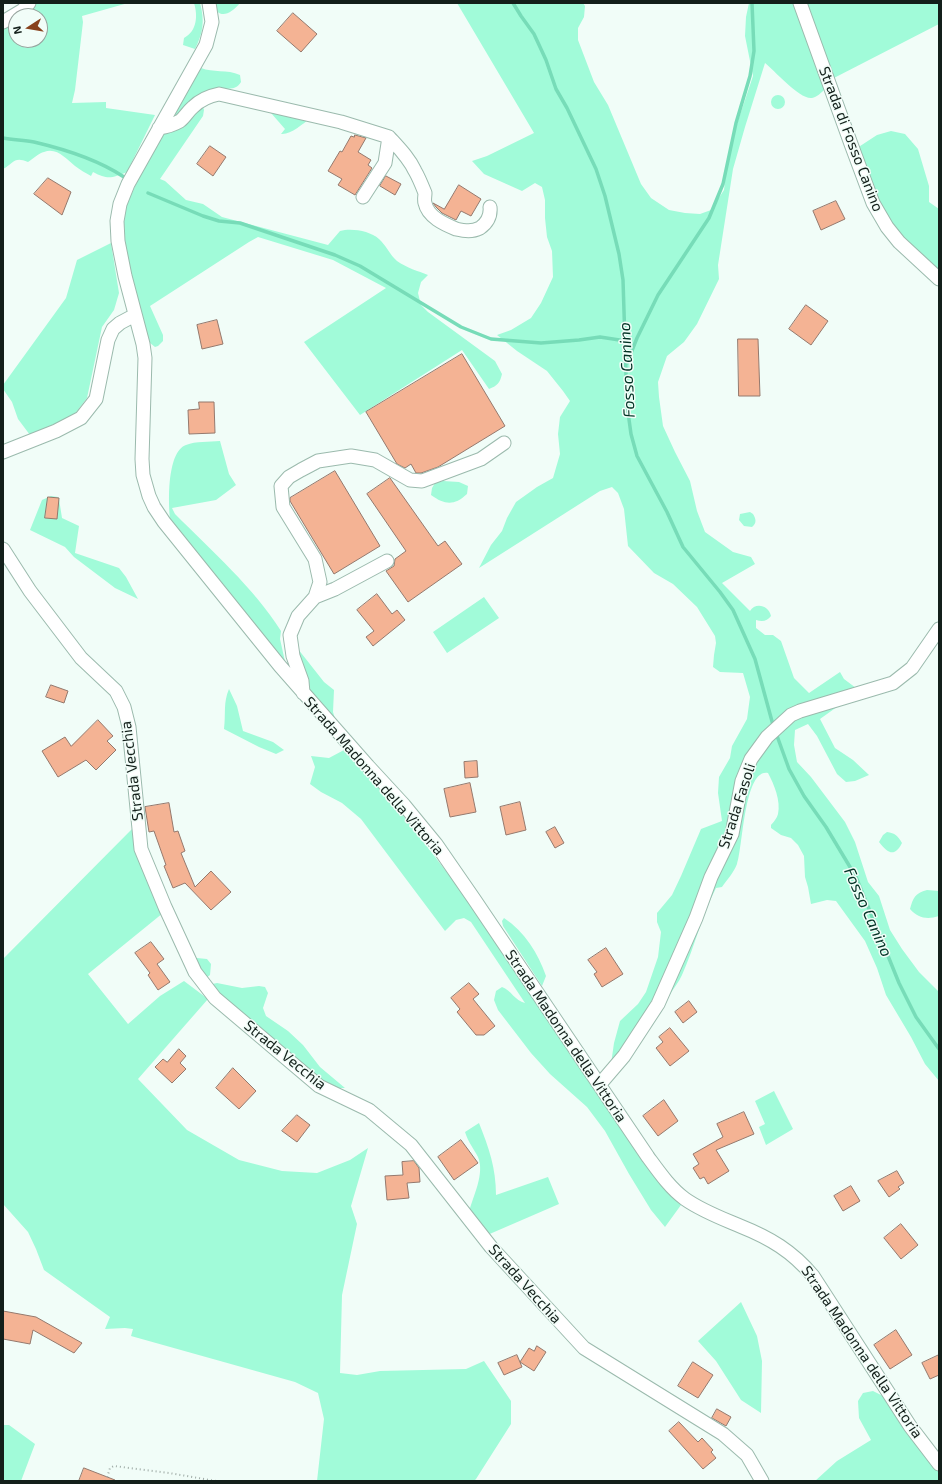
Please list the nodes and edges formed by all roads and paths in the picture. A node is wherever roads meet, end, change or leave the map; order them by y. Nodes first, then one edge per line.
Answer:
1 (29, 3) edge
2 (209, 3) edge
3 (800, 3) edge
4 (3, 22) edge
5 (159, 128) junction
6 (390, 137) junction
7 (363, 197) dead end
8 (490, 207) dead end
9 (939, 279) edge
10 (135, 315) junction
11 (504, 443) dead end
12 (3, 452) edge
13 (3, 549) edge
14 (387, 561) dead end
15 (315, 597) junction
16 (939, 628) edge
17 (302, 693) junction
18 (600, 1084) junction
19 (939, 1464) edge
20 (106, 1481) edge
21 (216, 1481) edge
22 (762, 1481) edge

1 - 4 street
2 - 5 street, Strada Madonna della Vittoria
3 - 9 street, Strada di Fosso Canino
5 - 6 street
5 - 10 street, Strada Madonna della Vittoria
6 - 7 street
6 - 8 street
10 - 12 street
10 - 17 street, Strada Madonna della Vittoria
11 - 15 street
13 - 22 street, Strada Vecchia
14 - 15 street
15 - 17 street
16 - 18 street, Strada Fasoli
17 - 18 street, Strada Madonna della Vittoria
18 - 19 street, Strada Madonna della Vittoria
20 - 21 path

